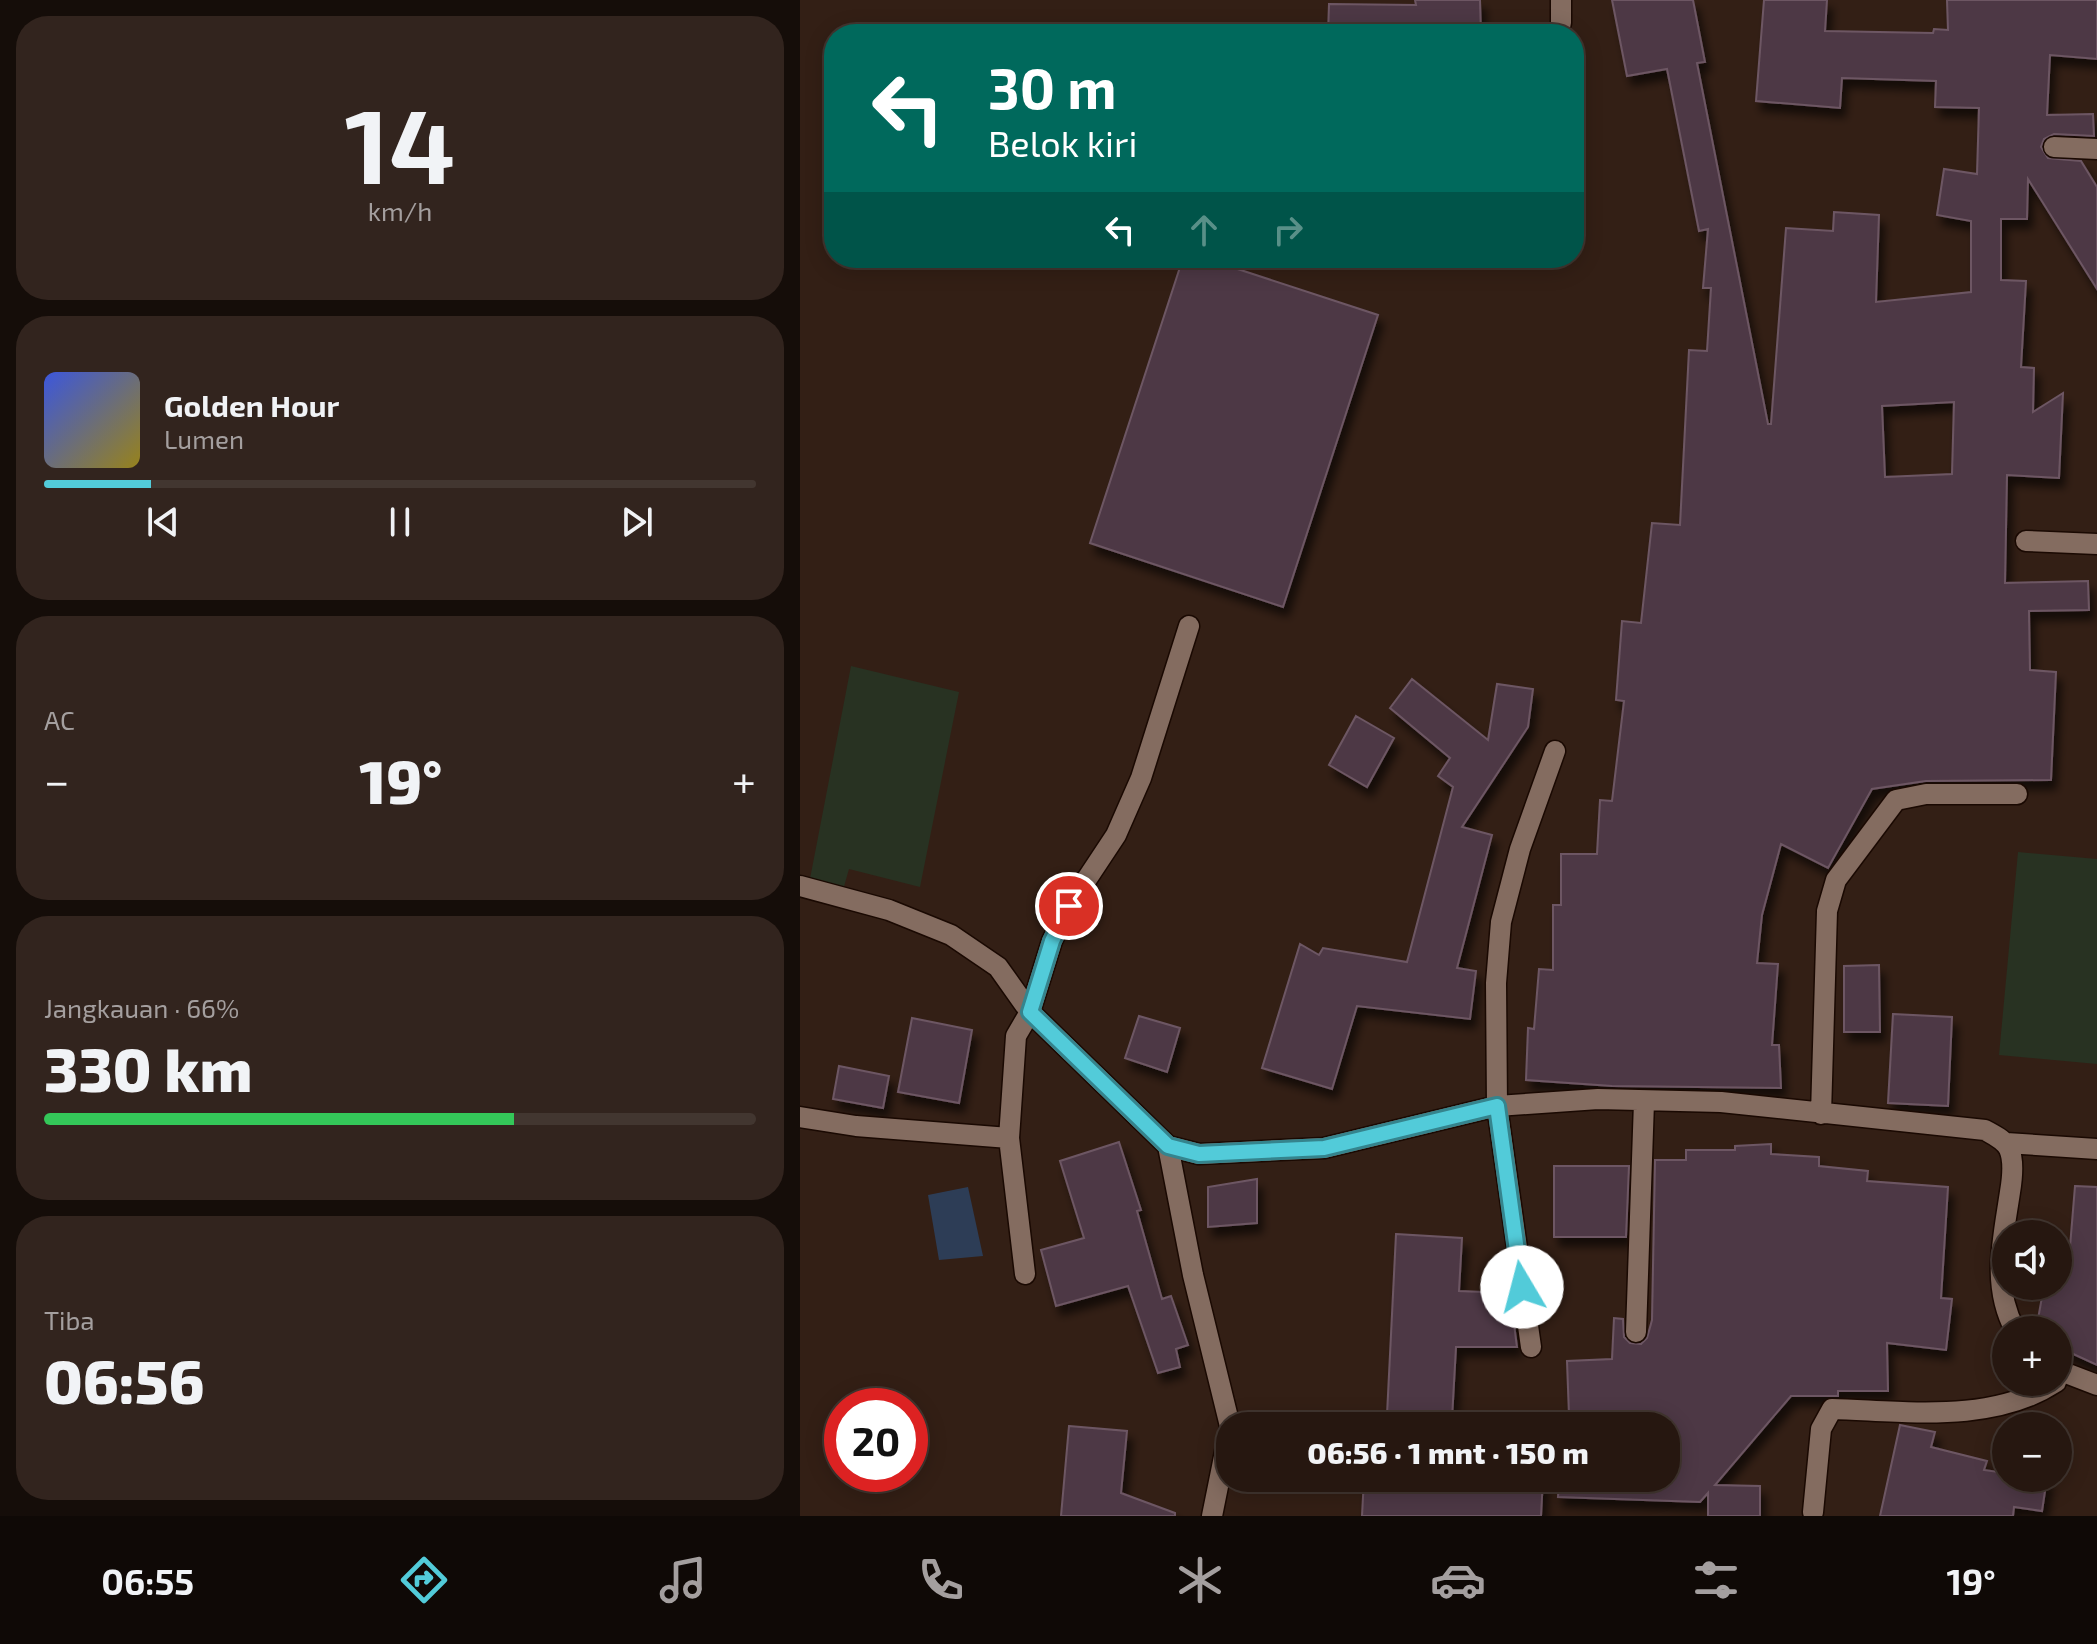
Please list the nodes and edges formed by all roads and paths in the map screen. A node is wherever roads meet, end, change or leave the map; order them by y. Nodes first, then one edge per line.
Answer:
1 (1561, 0) edge
2 (1561, 23) dead end
3 (2054, 147) dead end
4 (2097, 149) edge
5 (2026, 541) dead end
6 (2097, 544) edge
7 (1189, 626) dead end
8 (1555, 751) dead end
9 (2017, 794) dead end
10 (800, 886) edge
11 (1030, 1012) junction
12 (1644, 1102) junction
13 (1497, 1106) junction
14 (1821, 1114) junction
15 (800, 1117) edge
16 (1009, 1138) junction
17 (2006, 1143) junction
18 (1168, 1146) junction
19 (2097, 1149) edge
20 (1025, 1274) dead end
21 (2008, 1316) edge
22 (1636, 1332) dead end
23 (1531, 1347) dead end
24 (2072, 1380) edge
25 (2097, 1385) edge
26 (2029, 1396) edge
27 (1227, 1412) edge
28 (1217, 1492) edge
29 (1813, 1512) dead end
30 (1212, 1516) edge

1 - 2 street
3 - 4 street
5 - 6 street
7 - 11 street
8 - 13 street
9 - 14 street
10 - 11 street
11 - 16 street
11 - 18 street
12 - 13 street
12 - 14 street
12 - 22 street
13 - 18 street
13 - 23 street
14 - 17 street
15 - 16 street
16 - 20 street
17 - 19 street
17 - 21 street
18 - 27 street
24 - 25 street
26 - 29 street
28 - 30 street

